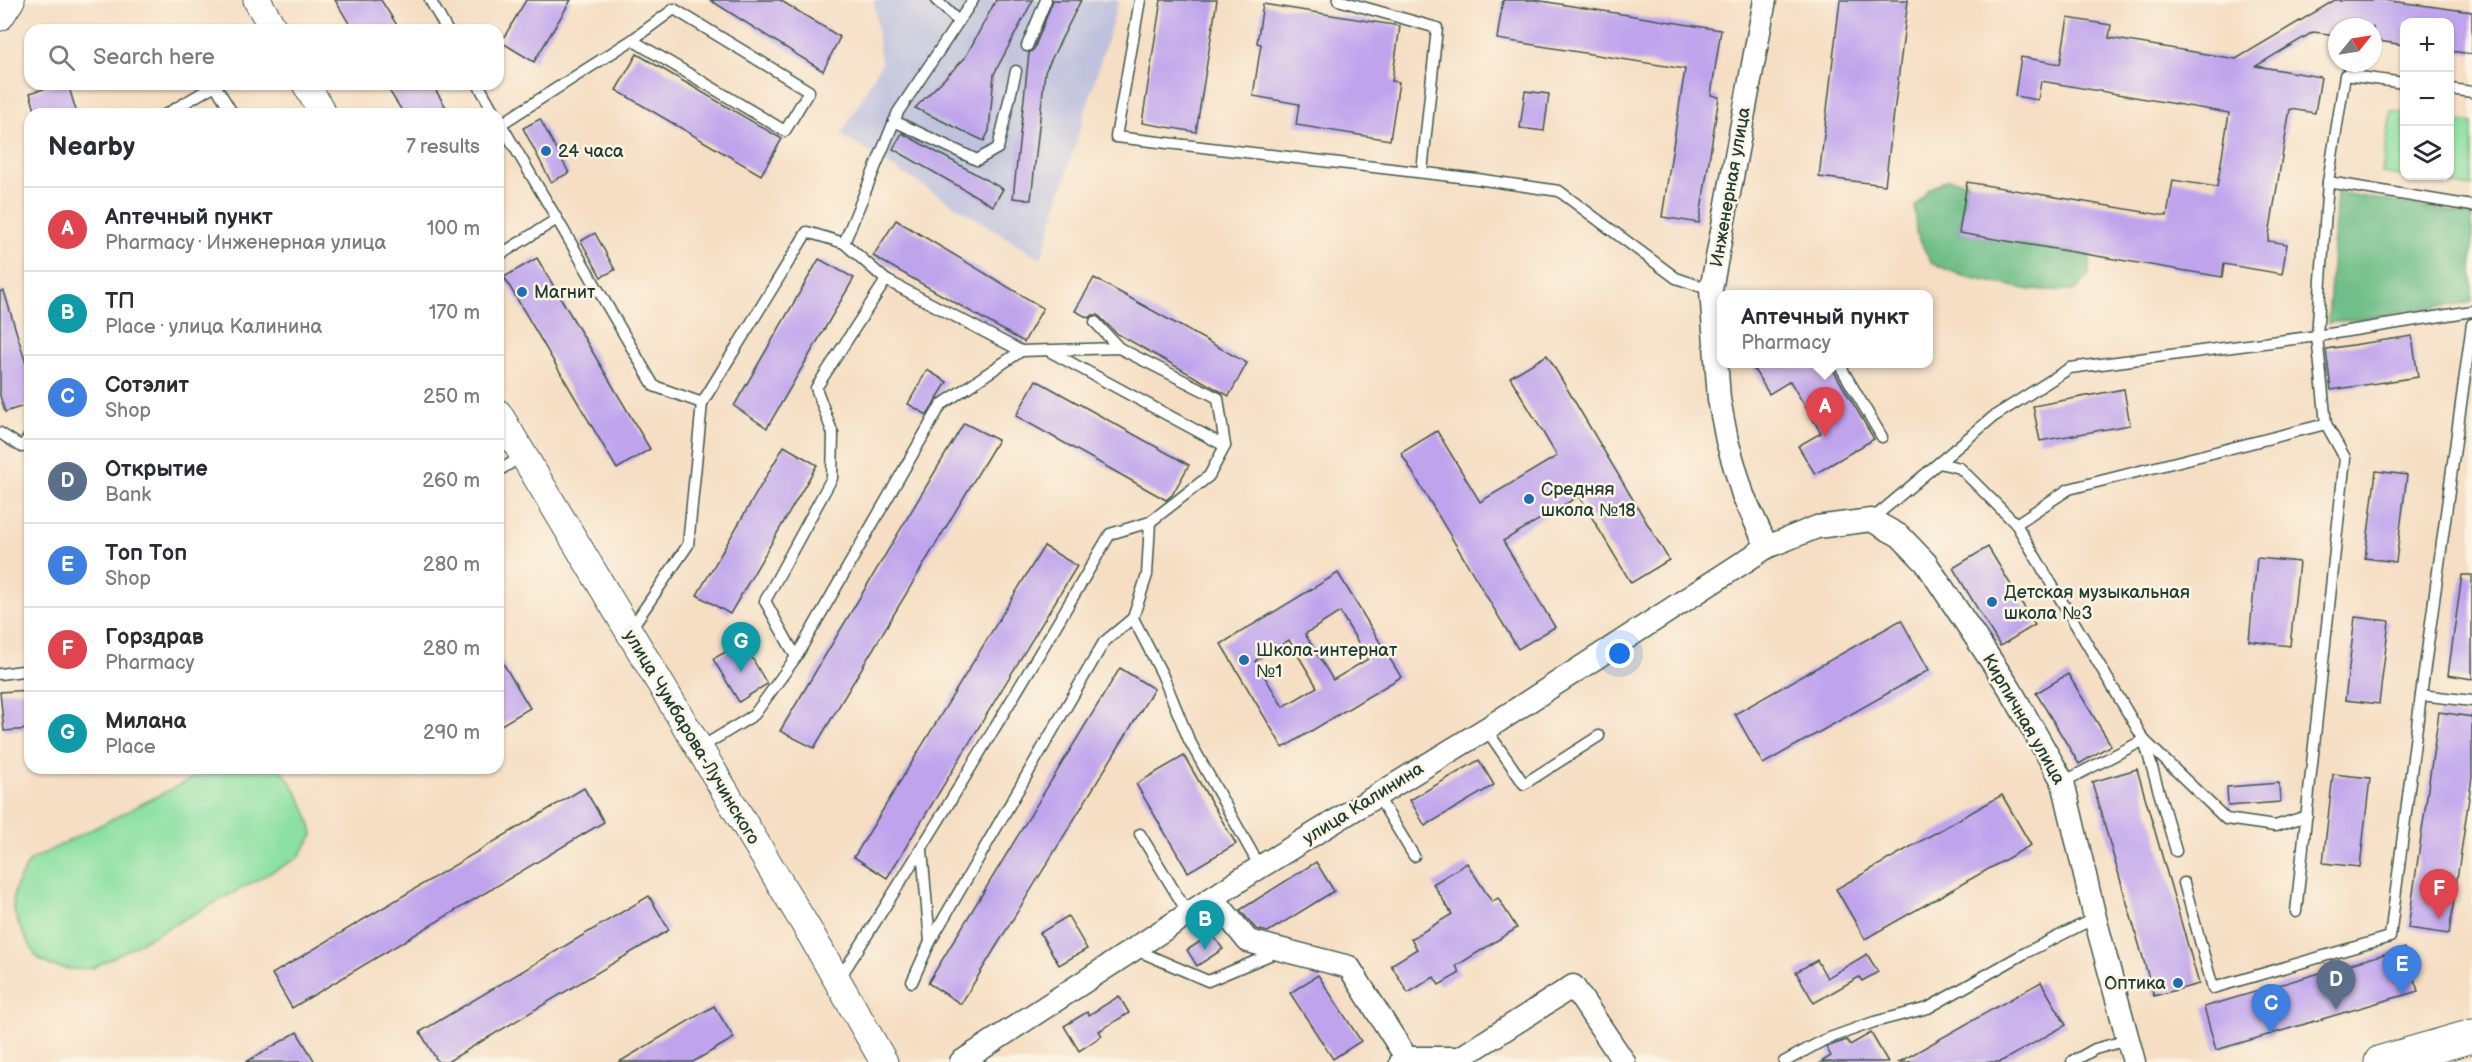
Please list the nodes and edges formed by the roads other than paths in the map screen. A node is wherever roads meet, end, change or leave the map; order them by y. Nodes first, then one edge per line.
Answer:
1 (11, 0) edge
2 (257, 0) edge
3 (430, 0) edge
4 (936, 0) edge
5 (973, 0) edge
6 (1046, 0) edge
7 (1140, 0) edge
8 (1338, 0) edge
9 (1763, 0) edge
10 (0, 17) edge
11 (958, 21) junction
12 (271, 24) edge
13 (444, 24) edge
14 (632, 40) junction
15 (1027, 46) dead end
16 (1016, 70) dead end
17 (2400, 82) edge
18 (207, 90) edge
19 (219, 90) edge
20 (309, 90) edge
21 (481, 90) edge
22 (2454, 90) edge
23 (2472, 92) edge
24 (176, 108) edge
25 (229, 108) edge
26 (320, 108) edge
27 (492, 108) edge
28 (504, 119) edge
29 (894, 121) junction
30 (504, 128) edge
31 (1422, 172) junction
32 (2328, 182) junction
33 (2472, 206) edge
34 (556, 219) junction
35 (844, 243) junction
36 (504, 252) edge
37 (886, 280) junction
38 (1711, 290) junction
39 (2472, 311) edge
40 (1095, 322) dead end
41 (2472, 324) edge
42 (2317, 336) junction
43 (1717, 337) edge
44 (1119, 348) junction
45 (1048, 350) junction
46 (1022, 351) junction
47 (1719, 368) edge
48 (1842, 368) edge
49 (702, 403) junction
50 (504, 423) edge
51 (2326, 424) junction
52 (0, 433) edge
53 (1882, 437) dead end
54 (24, 444) edge
55 (1225, 446) junction
56 (524, 456) junction
57 (1939, 463) junction
58 (504, 468) edge
59 (1871, 520) junction
60 (1150, 522) junction
61 (2016, 524) junction
62 (1767, 547) junction
63 (1133, 618) junction
64 (628, 633) junction
65 (796, 657) junction
66 (24, 671) edge
67 (0, 674) edge
68 (2421, 695) junction
69 (2472, 701) edge
70 (1486, 729) junction
71 (1599, 736) dead end
72 (2144, 740) junction
73 (698, 749) junction
74 (2064, 782) junction
75 (1376, 795) junction
76 (2307, 816) junction
77 (1140, 834) dead end
78 (922, 850) junction
79 (2176, 851) dead end
80 (1414, 856) dead end
81 (1260, 867) junction
82 (2184, 884) dead end
83 (1214, 898) junction
84 (2296, 912) dead end
85 (1189, 915) junction
86 (2095, 918) junction
87 (930, 942) junction
88 (1134, 949) junction
89 (1283, 950) junction
90 (837, 982) junction
91 (912, 982) dead end
92 (2472, 1036) edge
93 (2128, 1040) junction
94 (1405, 1061) edge
95 (884, 1062) edge
96 (961, 1062) edge
97 (1624, 1062) edge
98 (1784, 1062) edge
99 (2072, 1062) edge
100 (2134, 1062) edge
101 (2381, 1062) edge

1 - 10 street
2 - 12 street
3 - 13 lane
4 - 11 lane
5 - 11 lane
6 - 15 lane
7 - 31 lane
8 - 31 lane
9 - 38 street, Инженерная улица
11 - 29 lane
14 - 14 lane
14 - 28 lane
16 - 29 lane
17 - 32 lane
18 - 24 lane
19 - 25 lane
20 - 26 street
21 - 27 lane
22 - 23 lane
29 - 35 lane
30 - 34 lane
31 - 38 lane
32 - 33 lane
32 - 42 lane
34 - 36 lane
34 - 49 lane
35 - 37 lane
35 - 49 lane
37 - 46 lane
37 - 65 lane
38 - 43 street, Инженерная улица
39 - 42 lane
40 - 44 lane
41 - 68 lane
42 - 51 lane
42 - 57 lane
44 - 45 lane
44 - 55 lane
45 - 46 lane
45 - 55 lane
46 - 65 lane
47 - 62 street, Инженерная улица
48 - 53 lane
49 - 64 lane
50 - 56 street, улица Чумбарова-Лучинского
51 - 61 lane
51 - 76 lane
52 - 54 lane
55 - 60 lane
56 - 58 lane
56 - 64 street, улица Чумбарова-Лучинского
57 - 59 lane
57 - 61 lane
59 - 62 street
59 - 74 street, Кирпичная улица
60 - 63 lane
60 - 78 lane
61 - 72 lane
62 - 70 street, улица Калинина
63 - 81 lane
63 - 87 lane
64 - 73 street, улица Чумбарова-Лучинского
65 - 73 lane
66 - 67 lane
68 - 69 lane
68 - 82 lane
70 - 71 lane
70 - 75 street, улица Калинина
72 - 74 lane
72 - 76 lane
72 - 79 lane
73 - 90 street, улица Чумбарова-Лучинского
74 - 86 street, Кирпичная улица
75 - 80 lane
75 - 81 street, улица Калинина
76 - 84 lane
77 - 85 lane
78 - 87 lane
78 - 90 lane
81 - 83 street, улица Калинина
83 - 85 street, улица Калинина
83 - 89 street
85 - 88 street, улица Калинина
86 - 93 street, Кирпичная улица
86 - 98 lane
87 - 91 lane
88 - 89 lane
88 - 96 street, улица Калинина
89 - 94 street
90 - 95 street, улица Чумбарова-Лучинского
92 - 101 main road
93 - 99 lane
93 - 100 street, Кирпичная улица
94 - 97 street

